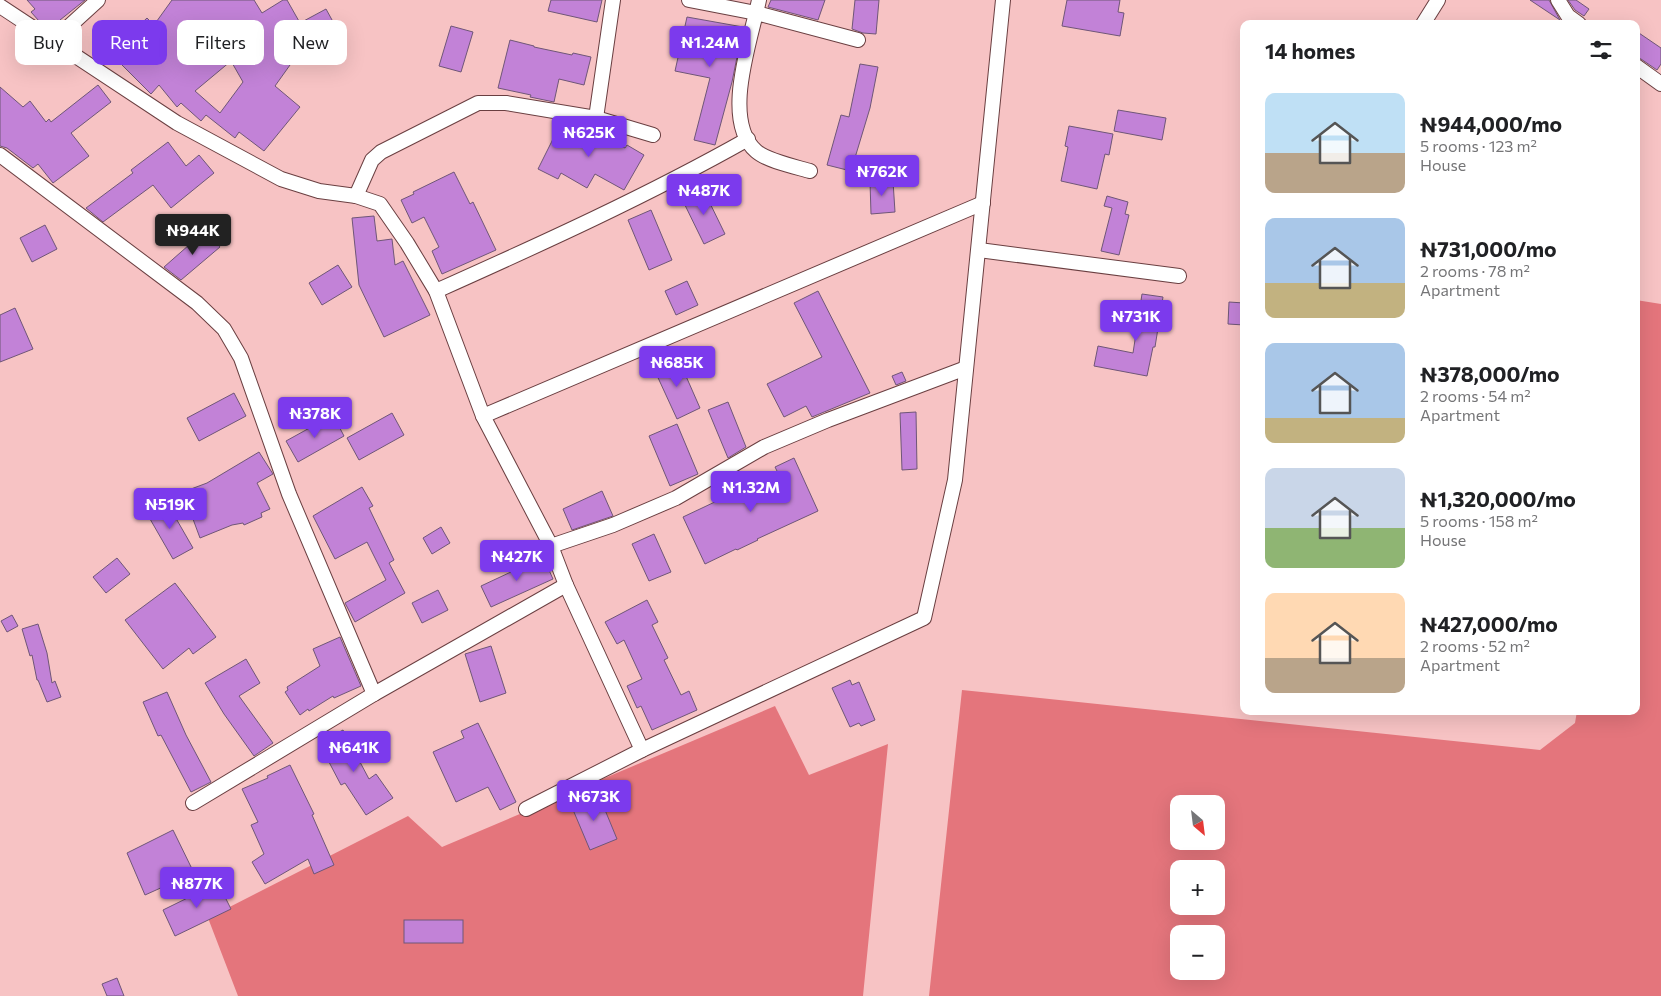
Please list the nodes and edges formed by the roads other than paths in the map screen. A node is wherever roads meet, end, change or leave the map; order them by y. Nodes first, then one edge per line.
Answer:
1 (98, 0) edge
2 (613, 0) edge
3 (689, 0) edge
4 (1003, 0) edge
5 (1438, 0) edge
6 (1558, 0) edge
7 (0, 6) edge
8 (757, 7) edge
9 (21, 20) edge
10 (76, 20) edge
11 (1426, 20) edge
12 (1573, 20) edge
13 (858, 40) dead end
14 (82, 60) edge
15 (1640, 69) edge
16 (1661, 84) edge
17 (596, 118) junction
18 (653, 135) dead end
19 (748, 139) junction
20 (0, 156) edge
21 (810, 171) dead end
22 (356, 196) junction
23 (983, 203) junction
24 (979, 250) junction
25 (1179, 276) dead end
26 (436, 291) junction
27 (966, 368) junction
28 (483, 416) junction
29 (552, 546) junction
30 (566, 585) junction
31 (374, 694) junction
32 (642, 750) junction
33 (193, 803) dead end
34 (526, 809) dead end

1 - 10 street
2 - 17 street
3 - 8 street
4 - 23 street
5 - 11 street
6 - 12 street
7 - 9 street
8 - 13 street
8 - 19 street
14 - 22 street
15 - 16 street
17 - 18 street
17 - 22 street
19 - 21 street
19 - 26 street
20 - 31 street
22 - 26 street
23 - 24 street
23 - 28 street
24 - 25 street
24 - 27 street
26 - 28 street
27 - 29 street
27 - 32 street
28 - 29 street
29 - 30 street
30 - 31 street
30 - 32 street
31 - 33 street
32 - 34 street

